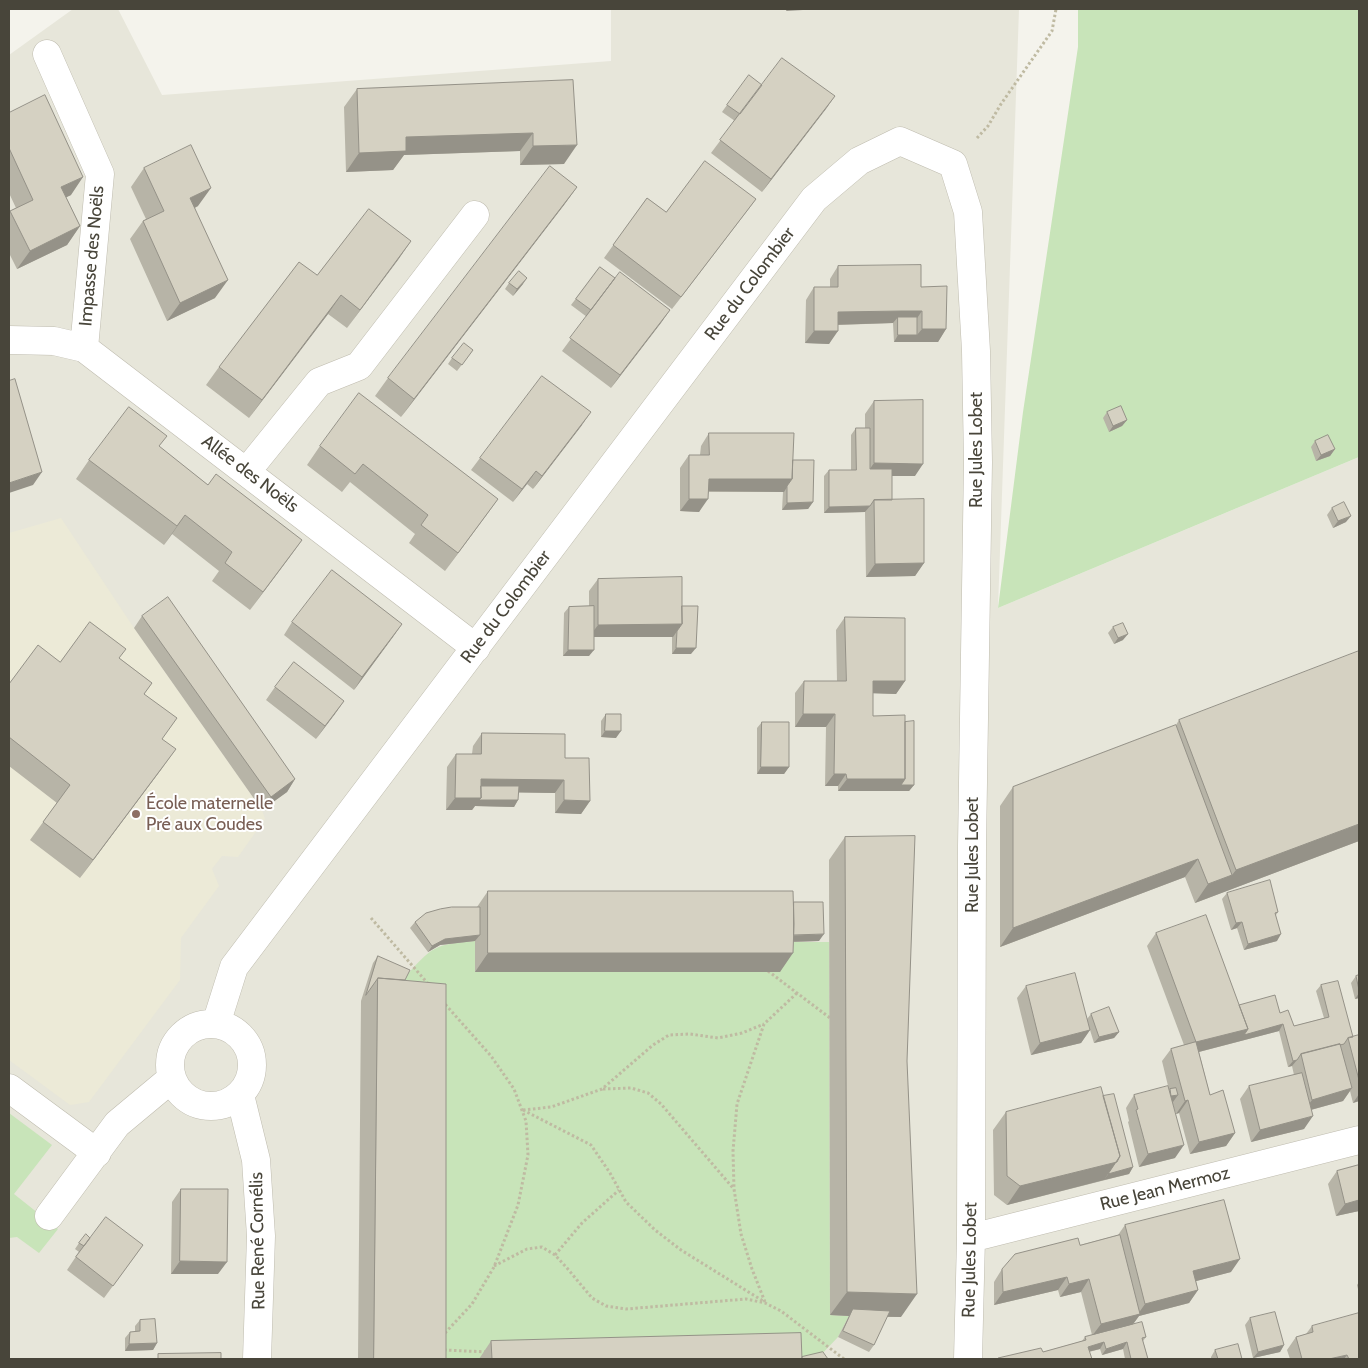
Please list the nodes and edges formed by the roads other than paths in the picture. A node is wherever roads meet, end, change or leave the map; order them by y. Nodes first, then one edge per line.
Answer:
1 (47, 54) dead end
2 (953, 164) joint
3 (475, 214) dead end
4 (9, 340) edge
5 (84, 348) junction
6 (247, 471) junction
7 (476, 648) junction
8 (216, 1024) junction
9 (171, 1079) junction
10 (9, 1088) edge
11 (240, 1095) junction
12 (1359, 1140) edge
13 (97, 1153) junction
14 (49, 1216) dead end
15 (971, 1238) junction
16 (257, 1359) edge
17 (968, 1359) edge

1 - 5 street, Impasse des Noëls
2 - 7 street, Rue du Colombier
2 - 15 street, Rue Jules Lobet
3 - 6 street
4 - 5 street, Allée des Noëls
5 - 6 street, Allée des Noëls
6 - 7 street, Allée des Noëls
7 - 8 street, Rue du Colombier
8 - 9 street
8 - 11 street
9 - 11 street
9 - 13 street
10 - 13 street
11 - 16 street, Rue René Cornélis
12 - 15 street, Rue Jean Mermoz
13 - 14 street
15 - 17 street, Rue Jules Lobet

